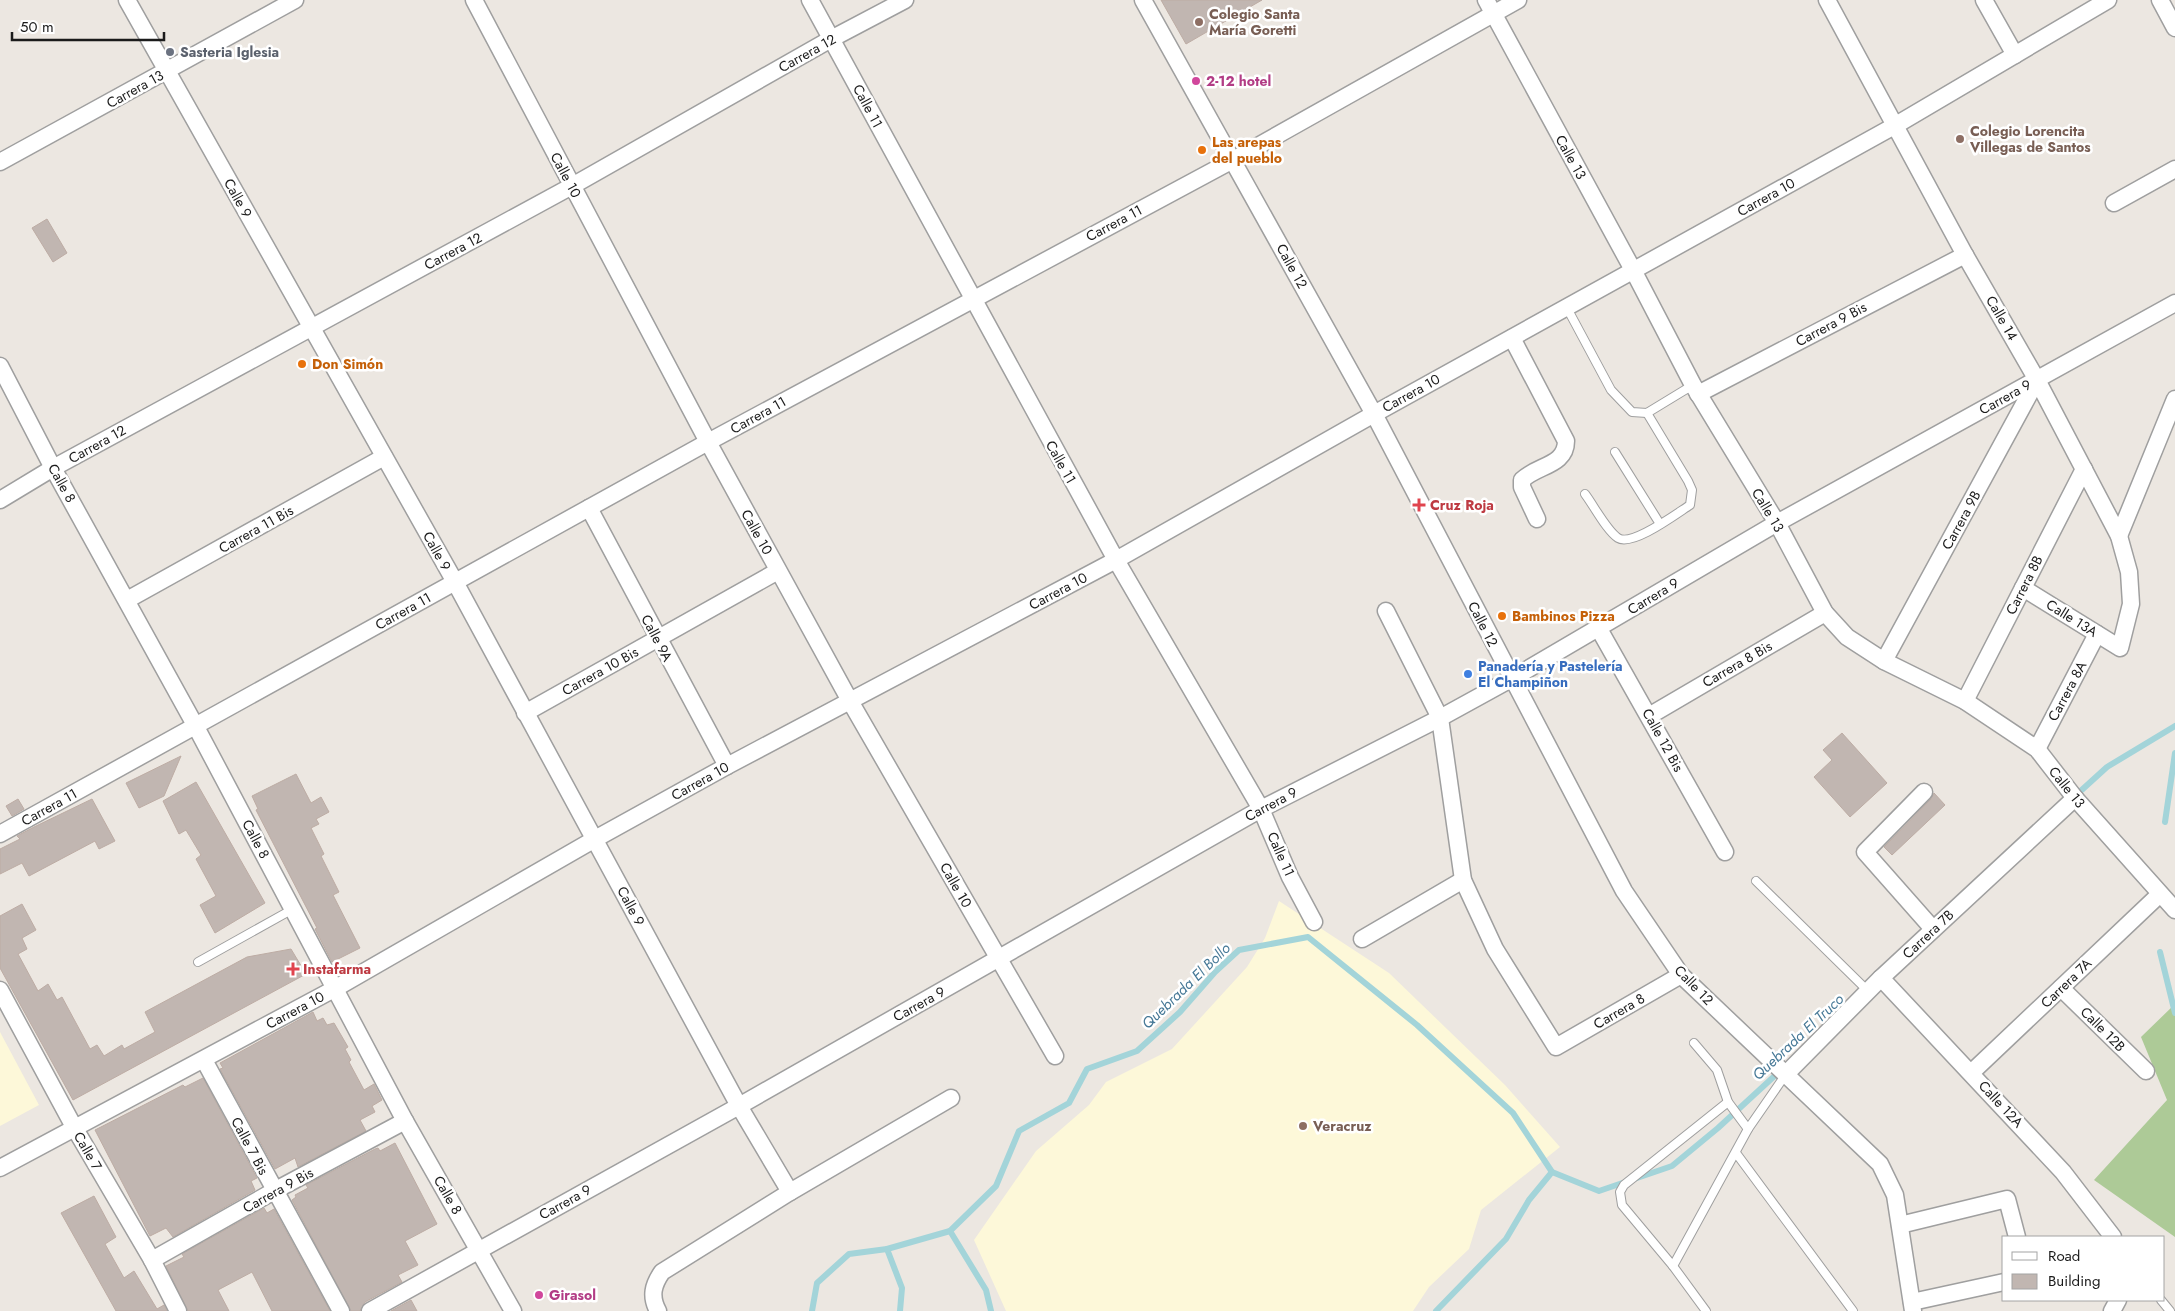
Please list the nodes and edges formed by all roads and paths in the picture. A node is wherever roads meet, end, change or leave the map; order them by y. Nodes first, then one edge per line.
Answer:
1 (127, 0) edge
2 (295, 0) edge
3 (474, 0) edge
4 (810, 0) edge
5 (905, 0) edge
6 (1143, 0) edge
7 (1518, 0) edge
8 (1827, 0) edge
9 (1984, 0) edge
10 (2108, 0) edge
11 (2160, 0) edge
12 (1490, 7) edge
13 (2175, 28) edge
14 (832, 39) junction
15 (2014, 55) junction
16 (167, 71) junction
17 (1896, 125) junction
18 (1233, 160) junction
19 (0, 162) edge
20 (2175, 169) edge
21 (572, 186) junction
22 (2114, 203) dead end
23 (1965, 255) junction
24 (1634, 270) junction
25 (972, 298) junction
26 (2175, 303) edge
27 (1567, 308) junction
28 (310, 328) junction
29 (1512, 338) junction
30 (0, 366) edge
31 (2037, 380) junction
32 (1695, 390) junction
33 (2175, 399) edge
34 (1647, 413) junction
35 (1374, 414) junction
36 (708, 442) junction
37 (1615, 452) dead end
38 (384, 457) junction
39 (54, 468) junction
40 (2084, 469) junction
41 (1585, 494) dead end
42 (0, 500) edge
43 (589, 508) junction
44 (1537, 519) dead end
45 (1777, 523) junction
46 (1660, 524) junction
47 (2119, 536) junction
48 (1116, 560) junction
49 (778, 571) junction
50 (455, 582) junction
51 (2023, 588) junction
52 (127, 600) junction
53 (1386, 611) dead end
54 (1825, 613) junction
55 (1599, 629) junction
56 (2097, 634) junction
57 (658, 639) junction
58 (2120, 648) joint
59 (1884, 661) junction
60 (1511, 679) junction
61 (850, 701) junction
62 (1965, 701) junction
63 (525, 713) junction
64 (1649, 716) junction
65 (1440, 718) junction
66 (195, 724) junction
67 (2037, 749) junction
68 (727, 766) junction
69 (1924, 792) dead end
70 (2075, 798) junction
71 (1261, 809) junction
72 (0, 834) edge
73 (595, 839) junction
74 (1725, 852) dead end
75 (1463, 880) junction
76 (1756, 881) dead end
77 (2160, 894) junction
78 (294, 909) junction
79 (2175, 910) edge
80 (1314, 922) dead end
81 (1933, 929) junction
82 (1362, 939) dead end
83 (999, 959) junction
84 (198, 962) dead end
85 (1681, 975) junction
86 (1881, 978) junction
87 (336, 988) junction
88 (2061, 988) junction
89 (0, 990) edge
90 (1868, 991) junction
91 (1694, 1043) dead end
92 (1055, 1056) dead end
93 (204, 1060) junction
94 (2146, 1071) dead end
95 (1971, 1073) junction
96 (1786, 1074) junction
97 (951, 1098) dead end
98 (1728, 1102) junction
99 (738, 1106) junction
100 (405, 1122) junction
101 (74, 1127) junction
102 (1748, 1129) junction
103 (1736, 1153) junction
104 (0, 1168) edge
105 (274, 1191) junction
106 (790, 1192) junction
107 (1900, 1225) junction
108 (2016, 1236) edge
109 (2112, 1236) edge
110 (480, 1249) junction
111 (152, 1260) junction
112 (1673, 1266) junction
113 (2002, 1283) edge
114 (2162, 1301) edge
115 (1912, 1307) edge
116 (178, 1311) edge
117 (341, 1311) edge
118 (370, 1311) edge
119 (514, 1311) edge
120 (658, 1311) edge
121 (1706, 1311) edge
122 (1853, 1311) edge
123 (2170, 1311) edge

1 - 16 street, Calle 9
2 - 16 street, Carrera 13
3 - 21 street, Calle 10
4 - 14 street, Calle 11
5 - 14 street, Carrera 12
6 - 18 street, Calle 12
7 - 12 street, Carrera 11
8 - 17 street, Calle 14
9 - 15 street
10 - 15 street, Carrera 10
11 - 13 street
12 - 18 street, Carrera 11
12 - 24 street, Calle 13
14 - 21 street, Carrera 12
14 - 25 street, Calle 11
15 - 17 street, Carrera 10
16 - 19 street, Carrera 13
16 - 28 street, Calle 9
17 - 23 street, Calle 14
17 - 24 street, Carrera 10
18 - 25 street, Carrera 11
18 - 35 street, Calle 12
20 - 22 street
21 - 28 street, Carrera 12
21 - 36 street, Calle 10
23 - 31 street, Calle 14
23 - 32 street, Carrera 9 Bis
24 - 27 street, Carrera 10
24 - 32 street, Calle 13
25 - 36 street, Carrera 11
25 - 48 street, Calle 11
26 - 31 street, Carrera 9
27 - 29 street, Carrera 10
27 - 34 lane
28 - 38 street, Calle 9
28 - 39 street, Carrera 12
29 - 35 street, Carrera 10
29 - 44 street
30 - 39 street, Calle 8
31 - 40 street, Calle 14
31 - 45 street, Carrera 9
31 - 59 street, Carrera 9B
32 - 34 lane
32 - 45 street, Calle 13
33 - 47 street
34 - 46 lane
35 - 48 street, Carrera 10
35 - 60 street, Calle 12
36 - 43 street, Carrera 11
36 - 49 street, Calle 10
37 - 46 lane
38 - 50 street, Calle 9
38 - 52 street, Carrera 11 Bis
39 - 42 street, Carrera 12
39 - 52 street, Calle 8
40 - 47 street, Calle 14
40 - 51 street, Carrera 8B
41 - 46 lane
43 - 50 street, Carrera 11
43 - 57 street, Calle 9A
45 - 54 street, Calle 13
45 - 55 street, Carrera 9
47 - 58 street, Calle 14
48 - 61 street, Carrera 10
48 - 71 street, Calle 11
49 - 57 street, Carrera 10 Bis
49 - 61 street, Calle 10
50 - 63 street, Calle 9
50 - 66 street, Carrera 11
51 - 56 street, Calle 13A
51 - 62 street, Carrera 8B
52 - 66 street, Calle 8
53 - 65 street
54 - 59 street, Calle 13
54 - 64 street, Carrera 8 Bis
55 - 60 street, Carrera 9
55 - 64 street, Calle 12 Bis
56 - 58 street, Calle 13A
56 - 67 street, Carrera 8A
57 - 63 street, Carrera 10 Bis
57 - 68 street, Calle 9A
59 - 62 street, Calle 13
60 - 65 street, Carrera 9
60 - 85 street, Calle 12
61 - 68 street, Carrera 10
61 - 83 street, Calle 10
62 - 67 street, Calle 13
63 - 73 street, Calle 9
64 - 74 street, Calle 12 Bis
65 - 71 street, Carrera 9
65 - 75 street
66 - 72 street, Carrera 11
66 - 78 street, Calle 8
67 - 70 street, Calle 13
68 - 73 street, Carrera 10
69 - 81 street
70 - 77 street, Calle 13
70 - 81 street, Carrera 7B
71 - 80 street, Calle 11
71 - 83 street, Carrera 9
73 - 87 street, Carrera 10
73 - 99 street, Calle 9
75 - 82 street
75 - 85 street, Carrera 8
76 - 90 lane
77 - 79 street, Calle 13
77 - 88 street, Carrera 7A
78 - 84 lane
78 - 87 street, Calle 8
81 - 86 street, Carrera 7B
83 - 92 street, Calle 10
83 - 99 street, Carrera 9
85 - 96 street, Calle 12
86 - 90 street, Carrera 7B
86 - 95 street, Calle 12A
87 - 93 street, Carrera 10
87 - 100 street, Calle 8
88 - 94 street, Calle 12B
88 - 95 street, Carrera 7A
89 - 101 street, Calle 7
90 - 96 street, Carrera 7B
91 - 98 lane
93 - 101 street, Carrera 10
93 - 105 street, Calle 7 Bis
95 - 109 street, Calle 12A
96 - 102 lane
96 - 107 street, Calle 12
97 - 106 street
98 - 102 lane
98 - 112 lane
99 - 106 street, Calle 9
99 - 110 street, Carrera 9
100 - 105 street, Carrera 9 Bis
100 - 110 street, Calle 8
101 - 104 street, Carrera 10
101 - 111 street, Calle 7
102 - 103 lane
103 - 112 lane
103 - 122 lane
105 - 111 street, Carrera 9 Bis
105 - 117 street, Calle 7 Bis
106 - 120 street
107 - 108 street
107 - 115 street, Calle 12
110 - 118 street, Carrera 9
110 - 119 street, Calle 8
111 - 116 street, Calle 7
112 - 121 lane
113 - 115 street
114 - 123 lane

